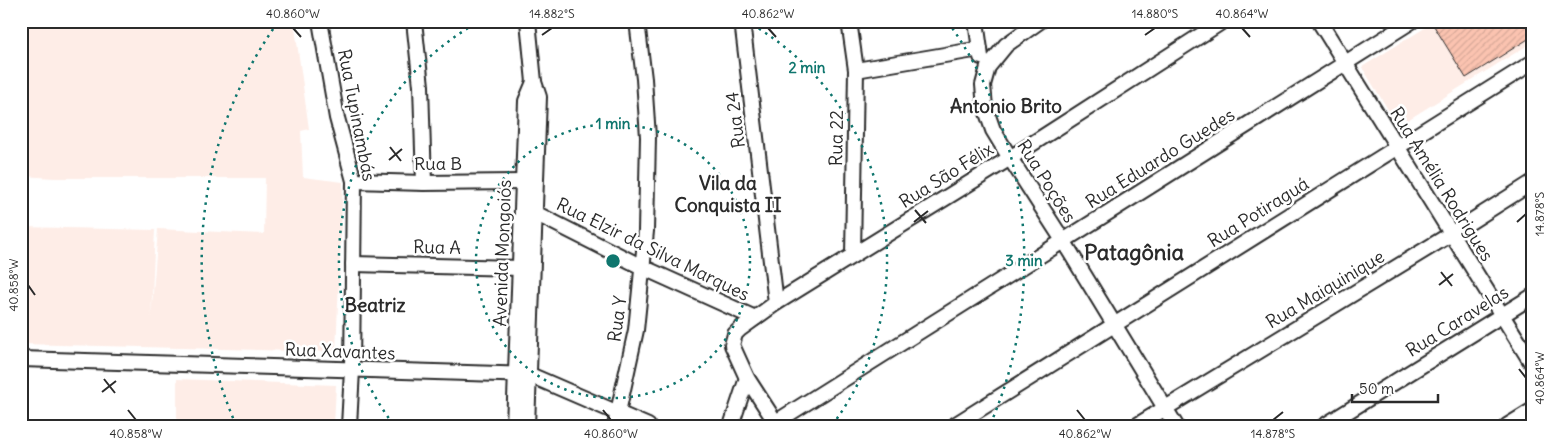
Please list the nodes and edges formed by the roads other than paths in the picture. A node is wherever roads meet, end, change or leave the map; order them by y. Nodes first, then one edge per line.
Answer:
1 (320, 21) edge
2 (414, 21) edge
3 (528, 21) edge
4 (637, 21) edge
5 (742, 21) edge
6 (850, 21) edge
7 (976, 21) edge
8 (1040, 21) edge
9 (1224, 21) edge
10 (1319, 21) edge
11 (1412, 21) edge
12 (980, 49) junction
13 (1533, 62) edge
14 (1345, 63) junction
15 (856, 70) junction
16 (984, 78) junction
17 (534, 82) junction
18 (1397, 147) junction
19 (1010, 158) junction
20 (354, 181) junction
21 (523, 182) junction
22 (1533, 182) edge
23 (424, 183) junction
24 (535, 213) junction
25 (1451, 234) junction
26 (1064, 242) junction
27 (852, 255) junction
28 (353, 264) junction
29 (642, 267) junction
30 (520, 268) junction
31 (1533, 296) edge
32 (776, 303) junction
33 (1502, 316) junction
34 (755, 318) junction
35 (1114, 325) junction
36 (21, 359) edge
37 (1533, 366) edge
38 (352, 370) junction
39 (516, 374) junction
40 (530, 375) junction
41 (747, 378) junction
42 (1165, 408) junction
43 (1533, 410) edge
44 (618, 411) junction
45 (777, 424) edge
46 (349, 426) edge
47 (514, 426) edge
48 (527, 426) edge
49 (616, 426) edge
50 (648, 426) edge
51 (731, 426) edge
52 (953, 426) edge
53 (1136, 426) edge
54 (1176, 426) edge
55 (1324, 426) edge
56 (1507, 426) edge

1 - 20 street, Rua Tupinambás
2 - 23 street
3 - 17 street, Avenida Mongoiós
4 - 29 street, Rua Y
5 - 32 street, Rua 24
6 - 15 street, Rua 22
7 - 12 street, Rua Poções
8 - 16 street
9 - 19 street, Rua São Félix
10 - 14 street, Rua Amélia Rodrigues
11 - 14 street, Rua Eduardo Guedes
12 - 15 street
12 - 16 street, Rua Poções
13 - 18 street, Rua Potiraguá
14 - 18 street, Rua Amélia Rodrigues
14 - 26 street, Rua Eduardo Guedes
15 - 27 street, Rua 22
16 - 19 street, Rua Poções
17 - 21 street, Avenida Mongoiós
17 - 24 street, Avenida Mongoiós
18 - 25 street, Rua Amélia Rodrigues
18 - 35 street, Rua Potiraguá
19 - 26 street, Rua Poções
19 - 27 street, Rua São Félix
20 - 23 street, Rua B
20 - 28 street, Rua Tupinambás
21 - 23 street, Rua B
21 - 30 street, Avenida Mongoiós
22 - 25 street, Rua Maiquinique
24 - 29 street, Rua Elzir da Silva Marques
24 - 40 street, Avenida Mongoiós
25 - 33 street, Rua Amélia Rodrigues
25 - 42 street, Rua Maiquinique
26 - 35 street, Rua Poções
26 - 45 street, Rua Eduardo Guedes
27 - 32 street, Rua São Félix
28 - 30 street, Rua A
28 - 38 street, Rua Tupinambás
29 - 34 street, Rua Elzir da Silva Marques
29 - 44 street, Rua Y
30 - 39 street, Avenida Mongoiós
31 - 33 street, Rua Caravelas
32 - 34 street, Rua São Félix
33 - 37 street, Rua Amélia Rodrigues
33 - 55 street, Rua Caravelas
34 - 41 street, Rua São Félix
35 - 42 street, Rua Poções
35 - 52 street, Rua Potiraguá
36 - 38 street, Rua Xavantes
38 - 39 street, Rua Xavantes
38 - 46 street, Rua Tupinambás
39 - 40 street, Rua Xavantes
39 - 47 street, Avenida Mongoiós
40 - 44 street, Rua Xavantes
40 - 48 street, Avenida Mongoiós
41 - 45 street
41 - 51 street
42 - 53 street, Rua Maiquinique
42 - 54 street, Rua Poções
43 - 56 street
44 - 49 street, Rua Y
44 - 50 street, Rua Xavantes

